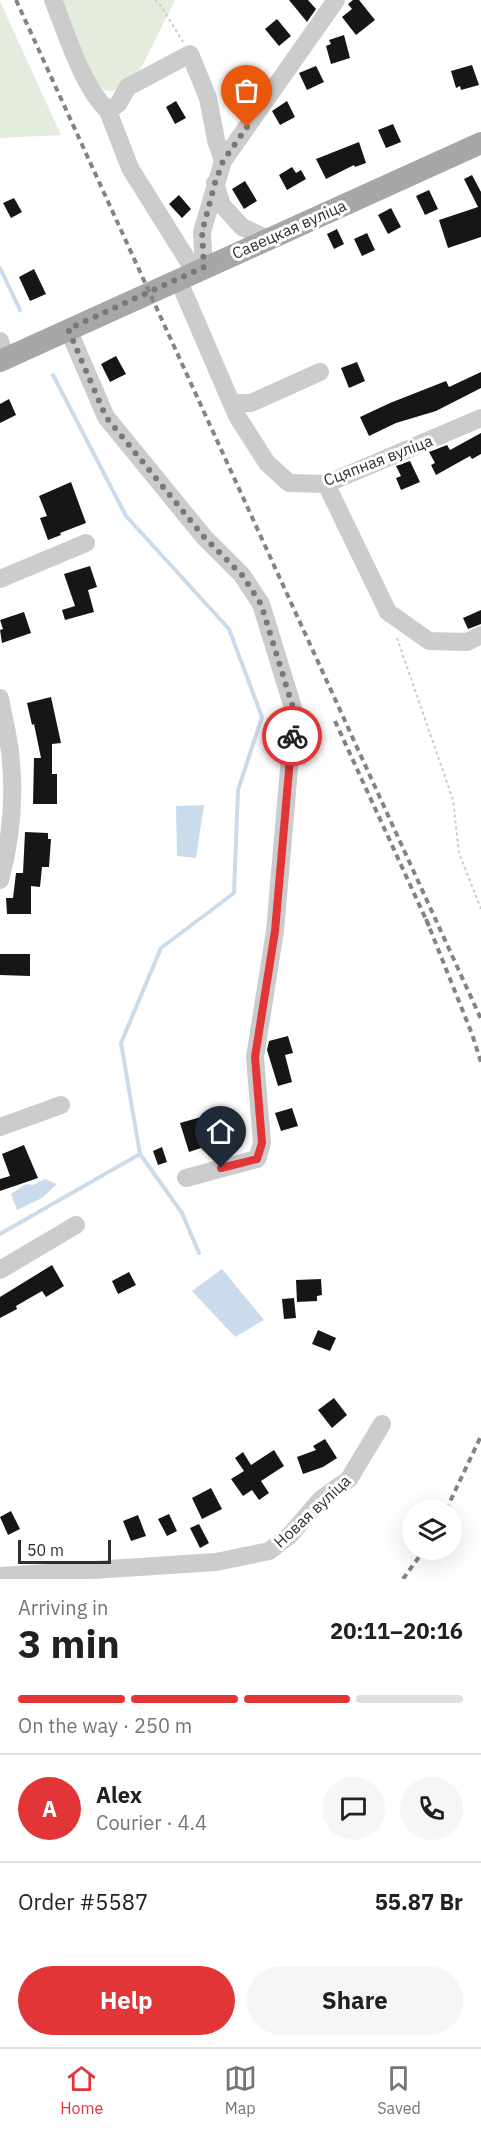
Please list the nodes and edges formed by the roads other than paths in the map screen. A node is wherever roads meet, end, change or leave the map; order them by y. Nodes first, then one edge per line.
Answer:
1 (53, 0) edge
2 (336, 0) edge
3 (108, 111) junction
4 (481, 143) edge
5 (223, 161) junction
6 (215, 183) junction
7 (268, 239) junction
8 (192, 273) junction
9 (68, 329) junction
10 (2, 354) edge
11 (320, 372) dead end
12 (231, 403) junction
13 (481, 418) edge
14 (326, 484) junction
15 (86, 543) dead end
16 (0, 579) edge
17 (481, 635) edge
18 (0, 698) edge
19 (0, 880) edge
20 (61, 1105) dead end
21 (0, 1127) edge
22 (186, 1178) dead end
23 (76, 1225) dead end
24 (0, 1270) edge
25 (382, 1424) dead end
26 (0, 1576) edge

1 - 3 street
2 - 5 street
3 - 5 street
3 - 8 street
4 - 7 main road, Савецкая вуліца
5 - 6 street
6 - 7 street
6 - 8 street
7 - 8 main road, Савецкая вуліца
8 - 9 main road, Савецкая вуліца
8 - 12 street, Сцяпная вуліца
9 - 10 main road, Савецкая вуліца
9 - 22 street
11 - 12 street
12 - 14 street, Сцяпная вуліца
13 - 14 street, Сцяпная вуліца
14 - 17 street
15 - 16 street
18 - 19 street
20 - 21 street
23 - 24 street
25 - 26 street, Новая вуліца

